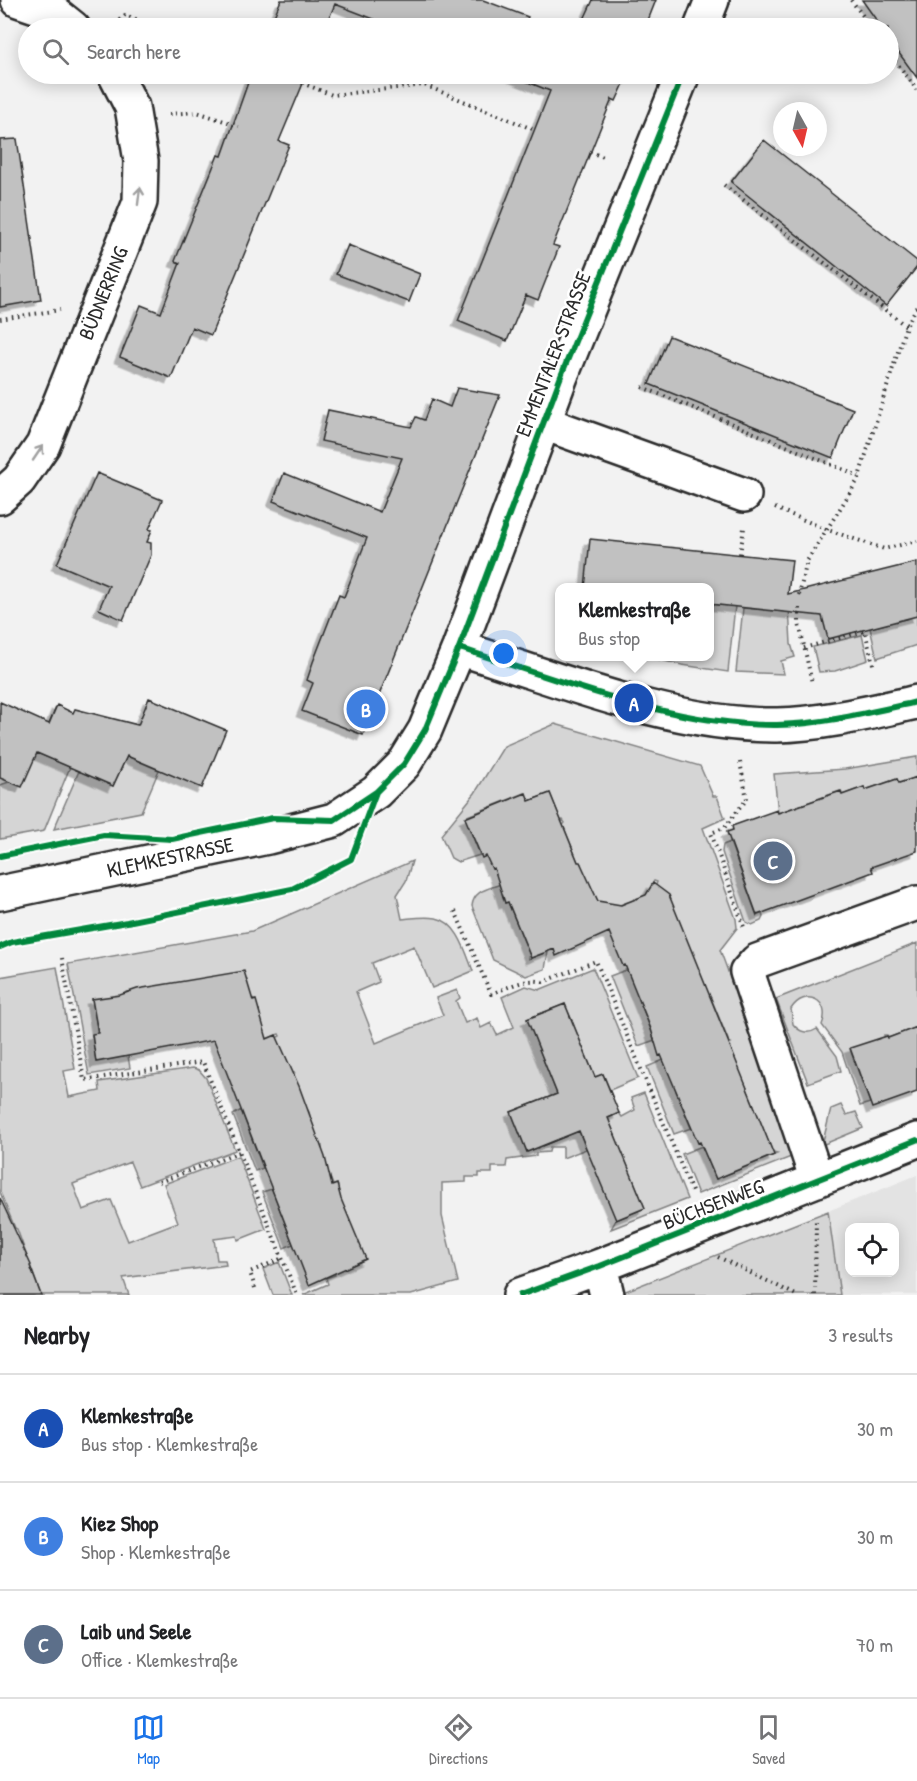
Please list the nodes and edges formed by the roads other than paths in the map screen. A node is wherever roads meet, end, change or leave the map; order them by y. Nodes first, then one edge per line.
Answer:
1 (18, 0) edge
2 (712, 0) edge
3 (61, 18) edge
4 (705, 18) edge
5 (120, 84) edge
6 (679, 84) edge
7 (544, 423) junction
8 (744, 495) road end
9 (0, 497) edge
10 (459, 648) junction
11 (917, 702) edge
12 (0, 893) edge
13 (917, 903) edge
14 (917, 1140) edge
15 (817, 1195) junction
16 (603, 1280) edge
17 (520, 1295) edge

1 - 3 street
2 - 4 street
9 -> 5 street, BÜDNERRING
6 - 7 street, EMMENTALER STRASSE
7 - 8 street
7 - 10 street, EMMENTALER STRASSE
10 - 11 street
10 - 12 street, KLEMKESTRASSE
13 - 15 street
14 - 15 street, BÜCHSENWEG
15 - 16 street, BÜCHSENWEG
16 - 17 street, BÜCHSENWEG

